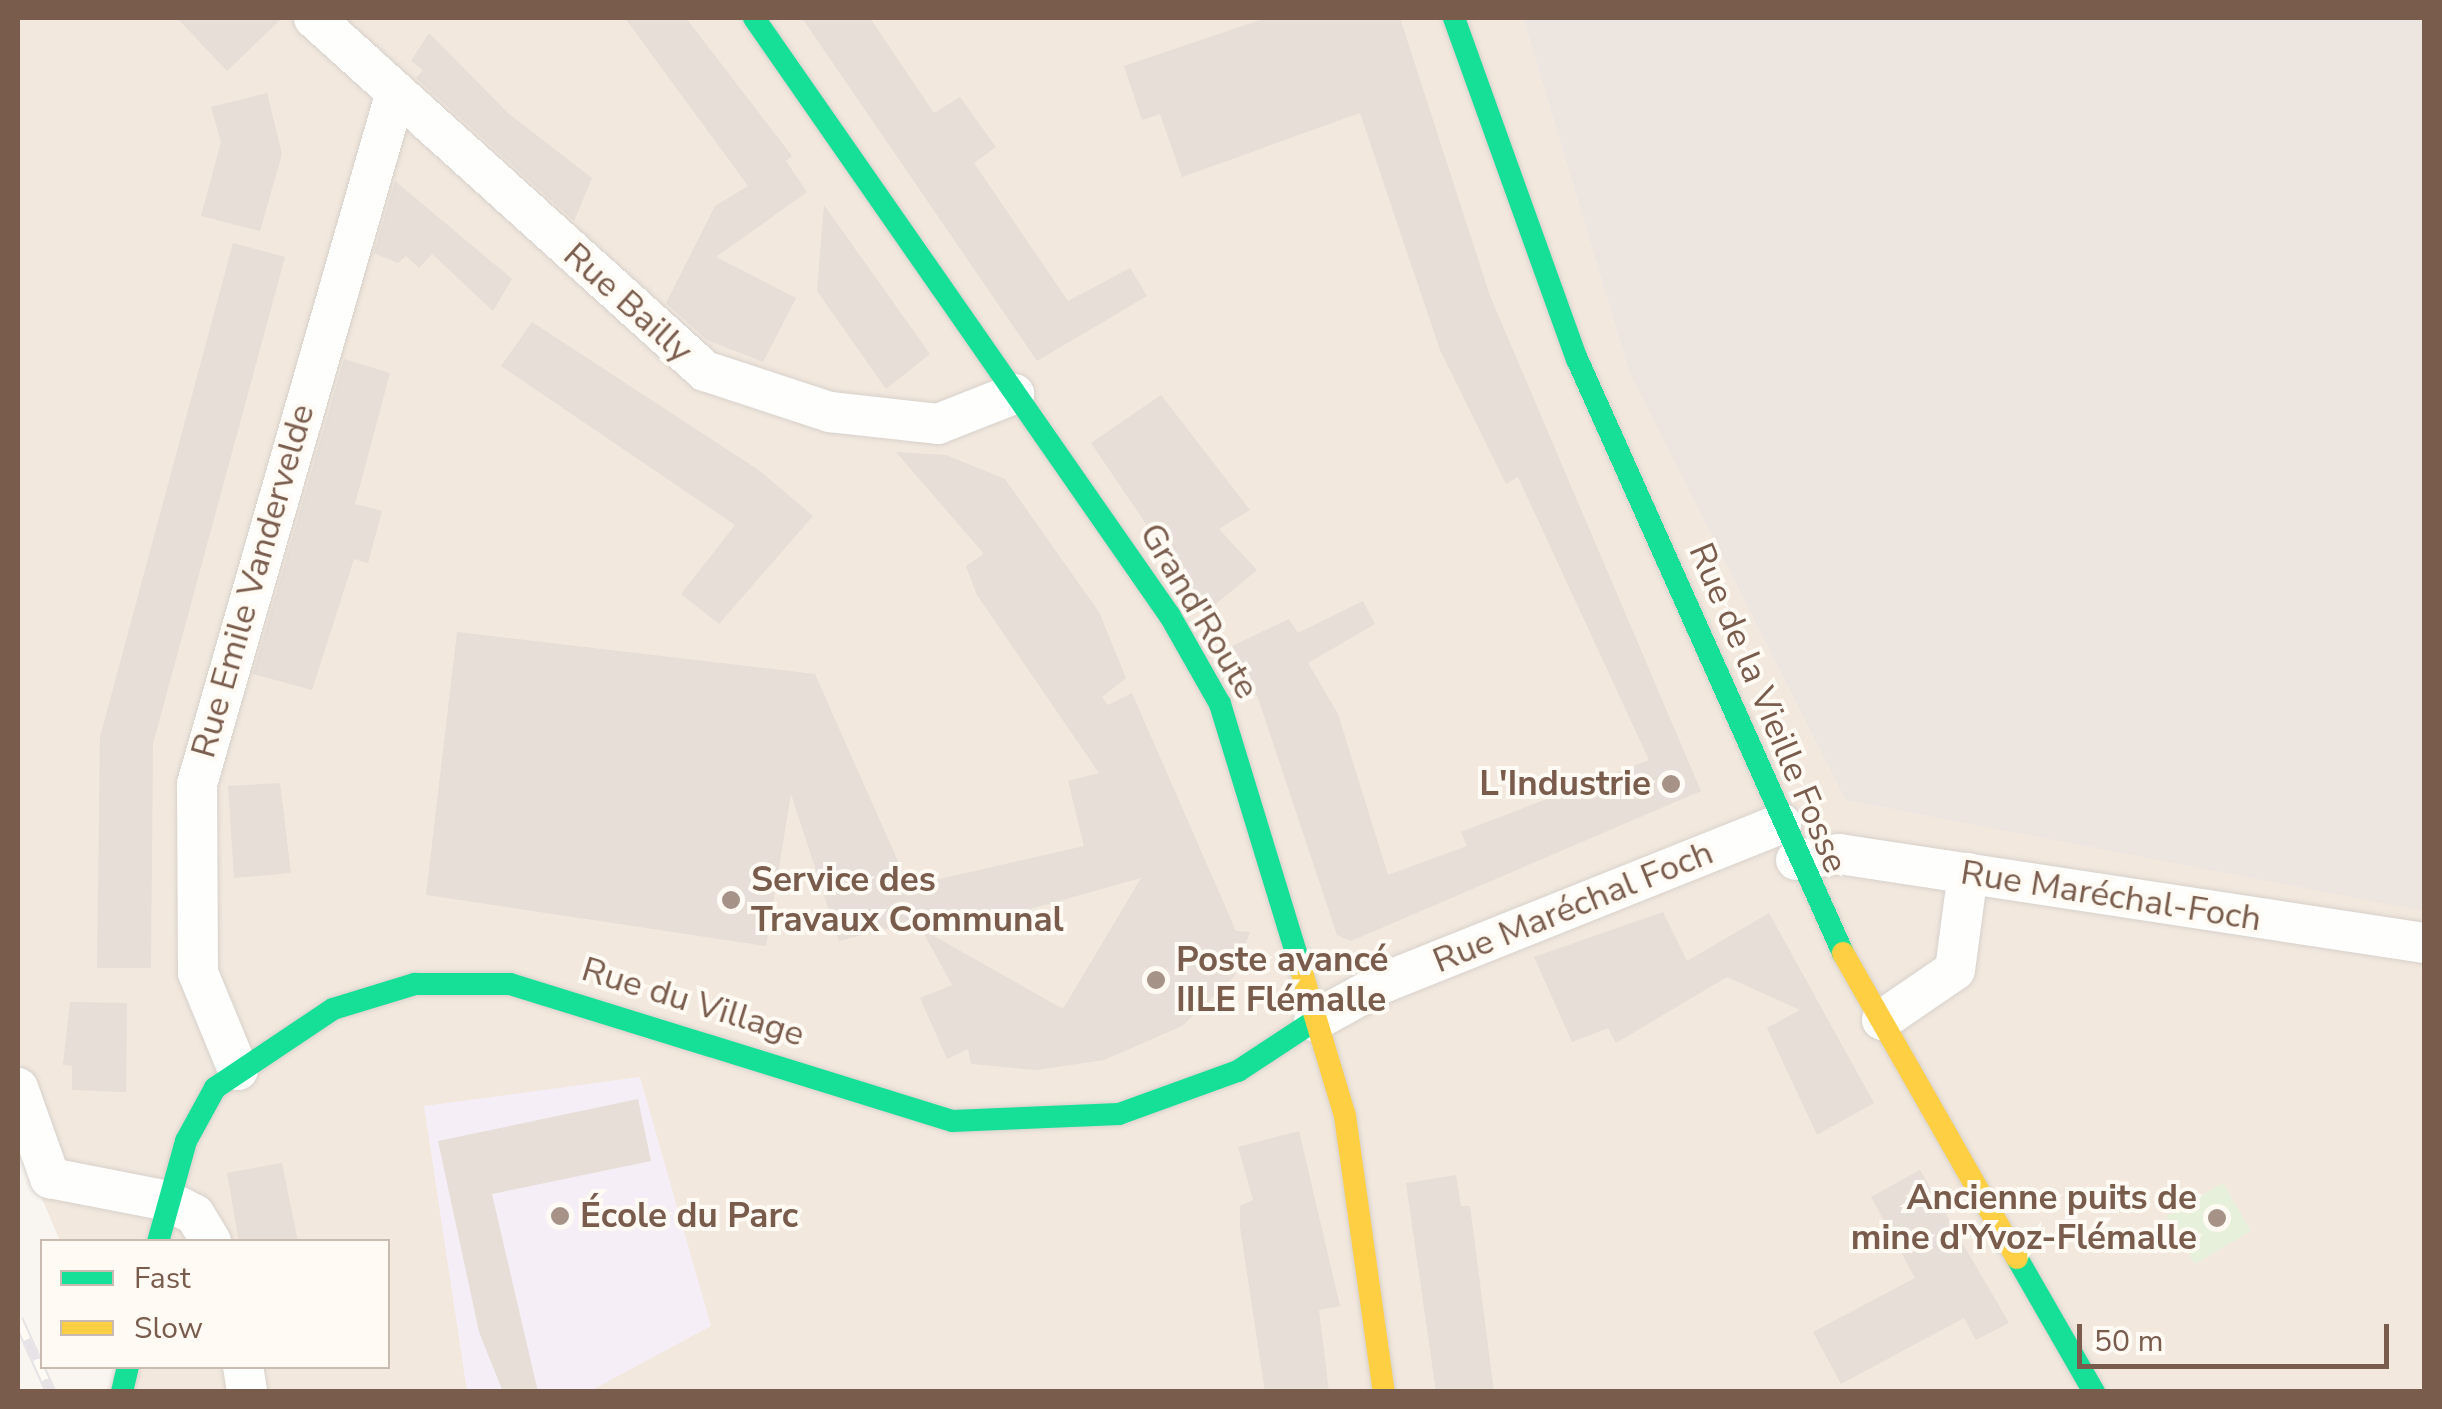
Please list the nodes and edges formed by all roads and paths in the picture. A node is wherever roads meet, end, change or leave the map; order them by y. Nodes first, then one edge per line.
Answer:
1 (314, 18) edge
2 (754, 18) edge
3 (1454, 18) edge
4 (395, 95) junction
5 (1014, 394) junction
6 (1789, 842) junction
7 (1968, 874) junction
8 (2424, 943) edge
9 (1314, 1020) junction
10 (1882, 1020) junction
11 (238, 1070) junction
12 (18, 1088) edge
13 (168, 1201) junction
14 (159, 1239) edge
15 (209, 1239) edge
16 (1384, 1392) edge
17 (2094, 1392) edge

1 - 4 street, Rue Bailly
2 - 5 street, Grand'Route
3 - 6 street, Rue de la Vieille Fosse
4 - 5 street, Rue Bailly
4 - 11 street, Rue Emile Vandervelde
5 - 9 street, Grand'Route
6 - 7 street, Rue Maréchal-Foch
6 - 9 street, Rue Maréchal Foch
6 - 10 street, Rue de la Vieille Fosse
7 - 8 street, Rue Maréchal-Foch
7 - 10 street
9 - 11 street, Rue du Village
9 - 16 street, Grand'Route
10 - 17 street, Rue de la Vieille Fosse
11 - 13 street, Rue du Village
12 - 13 street
13 - 14 street, Rue du Village
13 - 15 street

